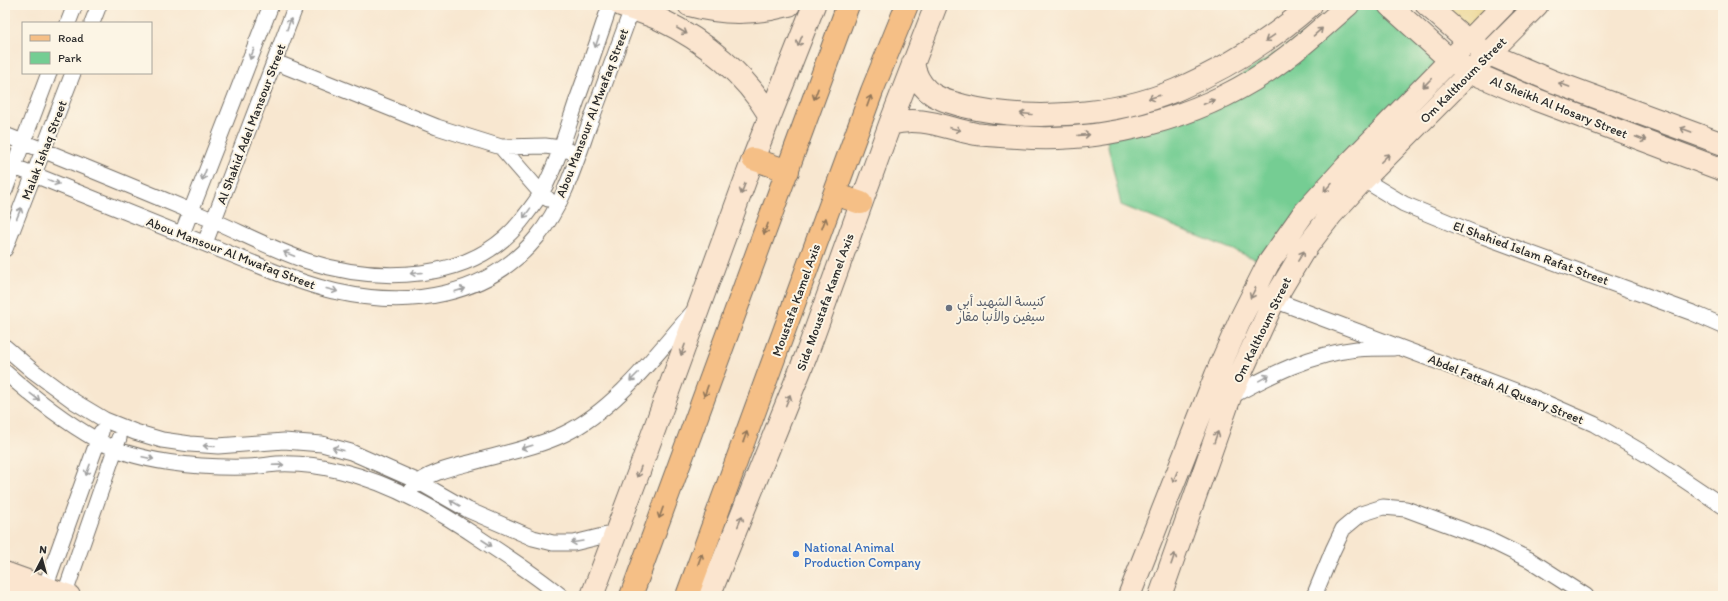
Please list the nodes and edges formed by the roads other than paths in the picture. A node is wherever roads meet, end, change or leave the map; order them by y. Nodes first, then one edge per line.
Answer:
1 (75, 5) edge
2 (99, 5) edge
3 (271, 5) edge
4 (296, 5) edge
5 (610, 5) edge
6 (689, 5) edge
7 (789, 5) edge
8 (814, 5) edge
9 (848, 5) edge
10 (907, 5) edge
11 (936, 5) edge
12 (1311, 5) edge
13 (1348, 5) edge
14 (1390, 5) edge
15 (1427, 5) edge
16 (1504, 5) edge
17 (1537, 5) edge
18 (626, 7) edge
19 (662, 12) edge
20 (68, 22) edge
21 (92, 22) edge
22 (1468, 41) junction
23 (1489, 54) junction
24 (1450, 60) junction
25 (275, 62) junction
26 (913, 63) junction
27 (1471, 72) junction
28 (49, 74) edge
29 (74, 74) edge
30 (938, 98) junction
31 (770, 116) junction
32 (932, 123) junction
33 (890, 124) junction
34 (5, 135) edge
35 (22, 142) junction
36 (1723, 144) edge
37 (502, 147) junction
38 (561, 148) junction
39 (44, 151) junction
40 (579, 154) junction
41 (753, 159) junction
42 (9, 164) edge
43 (1345, 168) junction
44 (1723, 170) edge
45 (788, 171) junction
46 (35, 174) junction
47 (1363, 180) junction
48 (5, 190) edge
49 (542, 193) junction
50 (835, 194) junction
51 (861, 203) junction
52 (557, 206) junction
53 (190, 211) junction
54 (214, 220) junction
55 (182, 234) junction
56 (205, 243) junction
57 (5, 249) edge
58 (1274, 300) junction
59 (698, 307) junction
60 (1723, 326) edge
61 (5, 347) edge
62 (1401, 348) junction
63 (5, 372) edge
64 (1230, 397) junction
65 (105, 420) junction
66 (123, 428) junction
67 (98, 441) junction
68 (116, 448) junction
69 (418, 482) junction
70 (405, 495) junction
71 (1723, 506) edge
72 (615, 533) junction
73 (5, 573) edge
74 (5, 591) edge
75 (57, 594) edge
76 (18, 596) edge
77 (561, 596) edge
78 (592, 596) edge
79 (631, 596) edge
80 (687, 596) edge
81 (709, 596) edge
82 (1129, 596) edge
83 (1161, 596) edge
84 (1314, 596) edge
85 (1586, 596) edge

1 - 20 street
2 - 21 street
3 -> 53 street, Al Shahid Adel Mansour Street
25 -> 4 street, Al Shahid Adel Mansour Street
5 -> 38 street, Abou Mansour Al Mwafaq Street
6 - 7 street
8 -> 31 street
9 -> 45 main road
50 -> 10 main road, Moustafa Kamel Axis
11 - 26 street, Side Moustafa Kamel Axis
12 -> 30 street
32 -> 13 street
14 - 24 street, Al Sheikh Al Hosary Street
15 - 22 street, Al Sheikh Al Hosary Street
16 - 22 street, Om Kalthoum Street
17 - 23 street, Om Kalthoum Street
18 - 19 street
18 - 40 street, Abou Mansour Al Mwafaq Street
19 -> 31 street
22 - 23 street, Al Sheikh Al Hosary Street
22 - 24 street, Om Kalthoum Street
23 - 27 street, Om Kalthoum Street
36 -> 23 street, Al Sheikh Al Hosary Street
24 - 27 street, Al Sheikh Al Hosary Street
24 -> 43 street, Om Kalthoum Street
25 - 37 street
25 - 54 street, Al Shahid Adel Mansour Street
26 - 30 street
26 - 33 street, Side Moustafa Kamel Axis
27 -> 44 street, Al Sheikh Al Hosary Street
47 -> 27 street, Om Kalthoum Street
28 - 35 street, Malak Ishaq Street
29 - 39 street, Malak Ishaq Street
30 - 32 street
31 - 41 street
32 - 33 street
33 - 51 street, Side Moustafa Kamel Axis
34 - 35 street, Abou Mansour Al Mwafaq Street
35 - 39 street, Abou Mansour Al Mwafaq Street
35 - 42 street, Malak Ishaq Street
37 - 38 street
37 - 49 street
38 - 40 street
38 - 49 street, Abou Mansour Al Mwafaq Street
39 - 46 street, Malak Ishaq Street
39 - 53 street, Abou Mansour Al Mwafaq Street
40 - 52 street, Abou Mansour Al Mwafaq Street
41 - 45 main road
41 -> 59 street
42 - 46 street, Abou Mansour Al Mwafaq Street
42 - 48 street, Malak Ishaq Street
43 - 47 street, El Shahied Islam Rafat Street
43 -> 82 street, Om Kalthoum Street
45 -> 79 main road
46 -> 55 street, Abou Mansour Al Mwafaq Street
57 -> 46 street, Malak Ishaq Street
58 -> 47 street, Om Kalthoum Street
47 - 60 street, El Shahied Islam Rafat Street
49 - 52 street
49 -> 54 street, Abou Mansour Al Mwafaq Street
50 - 51 main road
80 -> 50 main road, Moustafa Kamel Axis
81 -> 51 street, Side Moustafa Kamel Axis
56 -> 52 street, Abou Mansour Al Mwafaq Street
53 - 54 street, Abou Mansour Al Mwafaq Street
53 - 55 street, Al Shahid Adel Mansour Street
54 - 56 street, Al Shahid Adel Mansour Street
55 - 56 street, Abou Mansour Al Mwafaq Street
58 - 62 street, Abdel Fattah Al Qusary Street
58 - 64 street, Om Kalthoum Street
59 -> 69 street
59 -> 72 street
61 - 65 street
64 -> 62 street
62 - 71 street, Abdel Fattah Al Qusary Street
63 -> 67 street
83 -> 64 street, Om Kalthoum Street
65 - 66 street
65 - 67 street
66 - 68 street
69 -> 66 street
67 - 68 street
67 -> 75 street
68 -> 70 street
68 - 75 street
69 - 70 street
72 -> 69 street
70 -> 77 street
72 - 78 street
73 - 75 street
74 - 76 street
84 - 85 street

